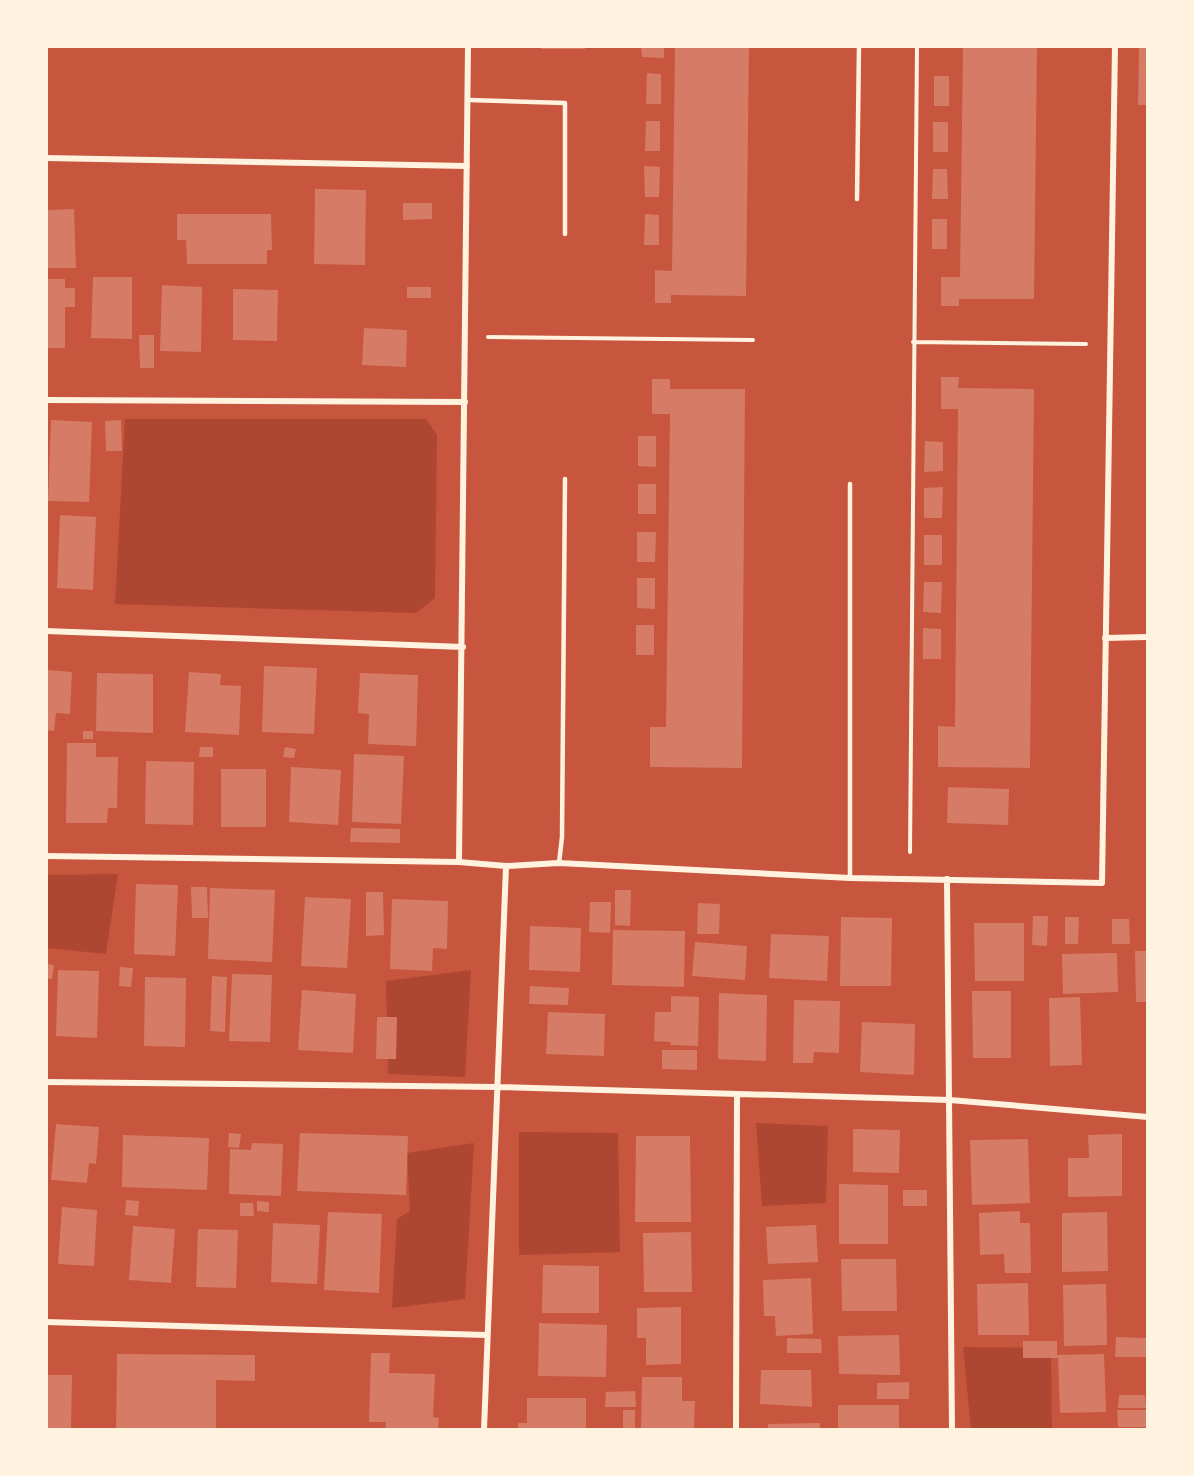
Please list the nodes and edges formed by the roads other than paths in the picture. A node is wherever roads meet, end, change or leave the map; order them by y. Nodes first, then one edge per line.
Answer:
1 (468, 46) edge
2 (859, 46) edge
3 (1115, 46) edge
4 (469, 100) junction
5 (46, 158) edge
6 (467, 166) junction
7 (857, 199) dead end
8 (565, 234) dead end
9 (46, 400) edge
10 (465, 402) junction
11 (565, 479) dead end
12 (850, 484) dead end
13 (46, 631) edge
14 (1148, 637) edge
15 (1105, 638) junction
16 (463, 646) junction
17 (46, 856) edge
18 (459, 862) junction
19 (559, 863) junction
20 (506, 866) junction
21 (850, 878) junction
22 (947, 879) junction
23 (46, 1082) edge
24 (498, 1087) junction
25 (737, 1096) junction
26 (950, 1100) junction
27 (1148, 1117) edge
28 (46, 1322) edge
29 (486, 1335) junction
30 (484, 1430) edge
31 (736, 1430) edge
32 (952, 1430) edge

1 - 4 street
2 - 7 lane
3 - 15 street
4 - 6 street
4 - 8 lane
5 - 6 street
6 - 10 street
9 - 10 street
10 - 16 street
11 - 19 lane
12 - 21 lane
13 - 16 street
14 - 15 street
15 - 22 street
16 - 18 street
17 - 18 street
18 - 20 street
19 - 20 street
19 - 21 street
20 - 24 street
21 - 22 street
22 - 26 street
23 - 24 street
24 - 25 street
24 - 29 street
25 - 26 street
25 - 31 street
26 - 27 street
26 - 32 street
28 - 29 street
29 - 30 street

